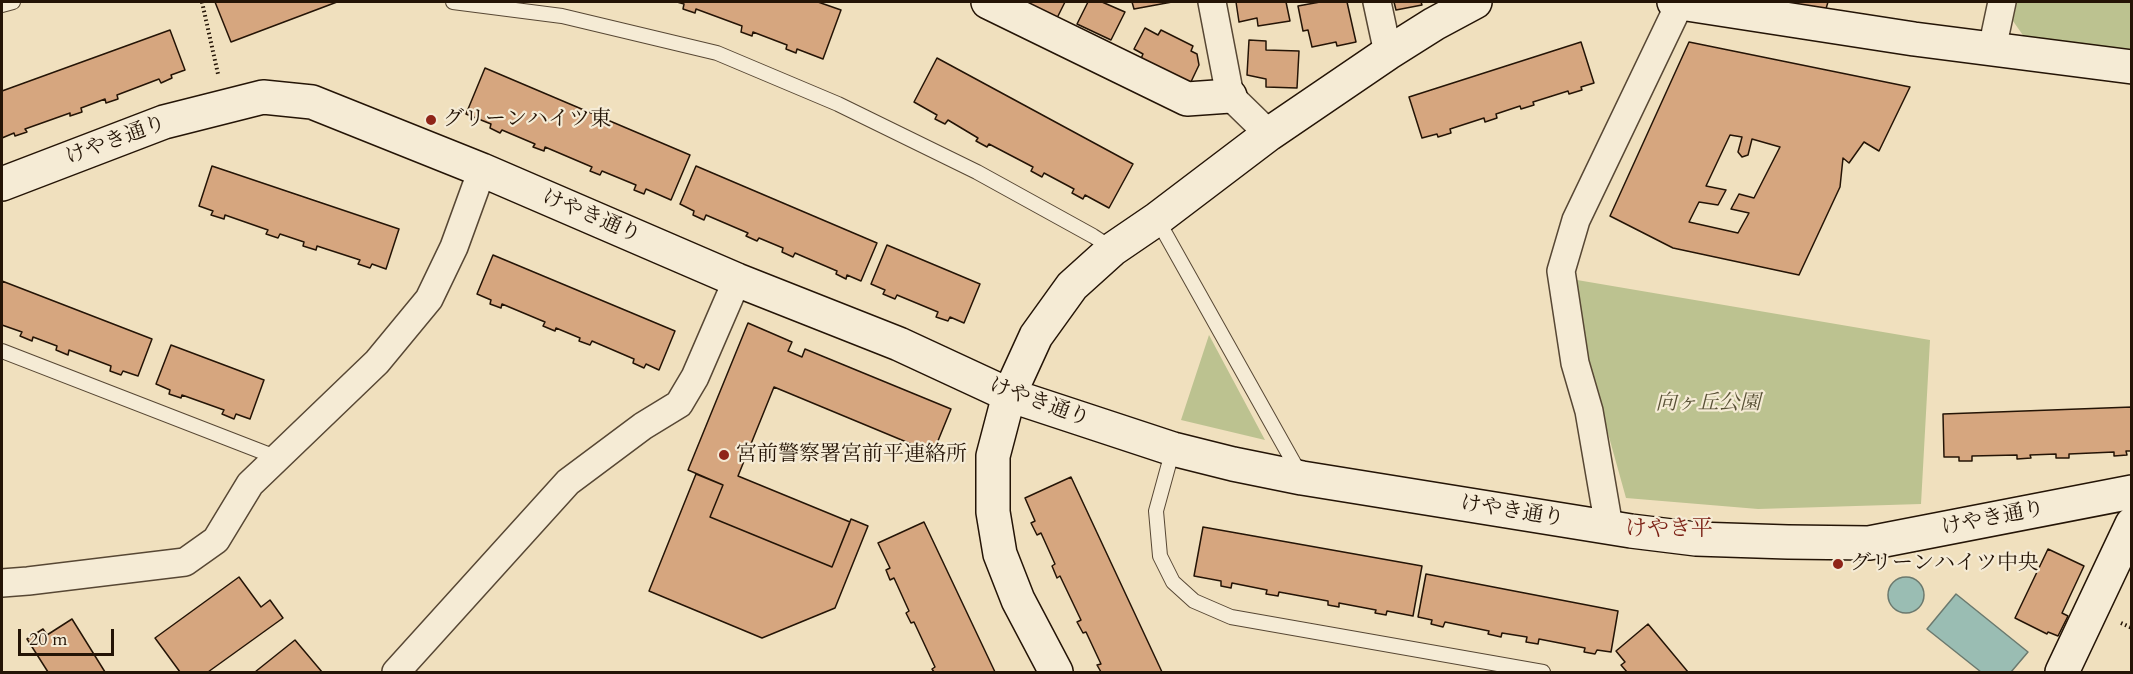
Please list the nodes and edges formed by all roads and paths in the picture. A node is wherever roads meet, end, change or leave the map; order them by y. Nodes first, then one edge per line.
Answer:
1 (14, 2) edge
2 (202, 2) edge
3 (453, 2) edge
4 (988, 2) edge
5 (1212, 2) edge
6 (1377, 2) edge
7 (1475, 2) edge
8 (1677, 2) edge
9 (2002, 2) edge
10 (2, 5) edge
11 (1744, 7) edge
12 (1992, 49) junction
13 (1388, 53) junction
14 (2132, 67) edge
15 (219, 78) dead end
16 (1230, 96) junction
17 (1269, 134) junction
18 (482, 170) junction
19 (2, 184) edge
20 (1157, 219) junction
21 (1113, 249) junction
22 (737, 280) junction
23 (2, 351) edge
24 (1009, 395) junction
25 (1173, 449) junction
26 (278, 458) junction
27 (1302, 478) junction
28 (2132, 492) edge
29 (2132, 524) edge
30 (1609, 527) junction
31 (2, 583) edge
32 (396, 672) edge
33 (1056, 672) edge
34 (1543, 672) edge
35 (2062, 672) edge

1 - 10 lane
2 - 15 path
3 - 21 lane
4 - 16 street
5 - 16 street
6 - 13 street
7 - 13 street
8 - 11 street
8 - 30 street
9 - 12 street
11 - 12 street
12 - 14 street
13 - 17 street
16 - 17 street
17 - 20 street
18 - 19 street, けやき通り
18 - 22 street, けやき通り
18 - 26 street
20 - 21 street
20 - 27 lane
21 - 24 street
22 - 24 street, けやき通り
22 - 32 street
23 - 26 lane
24 - 25 street, けやき通り
24 - 33 street
25 - 27 street, けやき通り
25 - 34 lane
26 - 31 street
27 - 30 street, けやき通り
28 - 30 street, けやき通り
29 - 35 street

